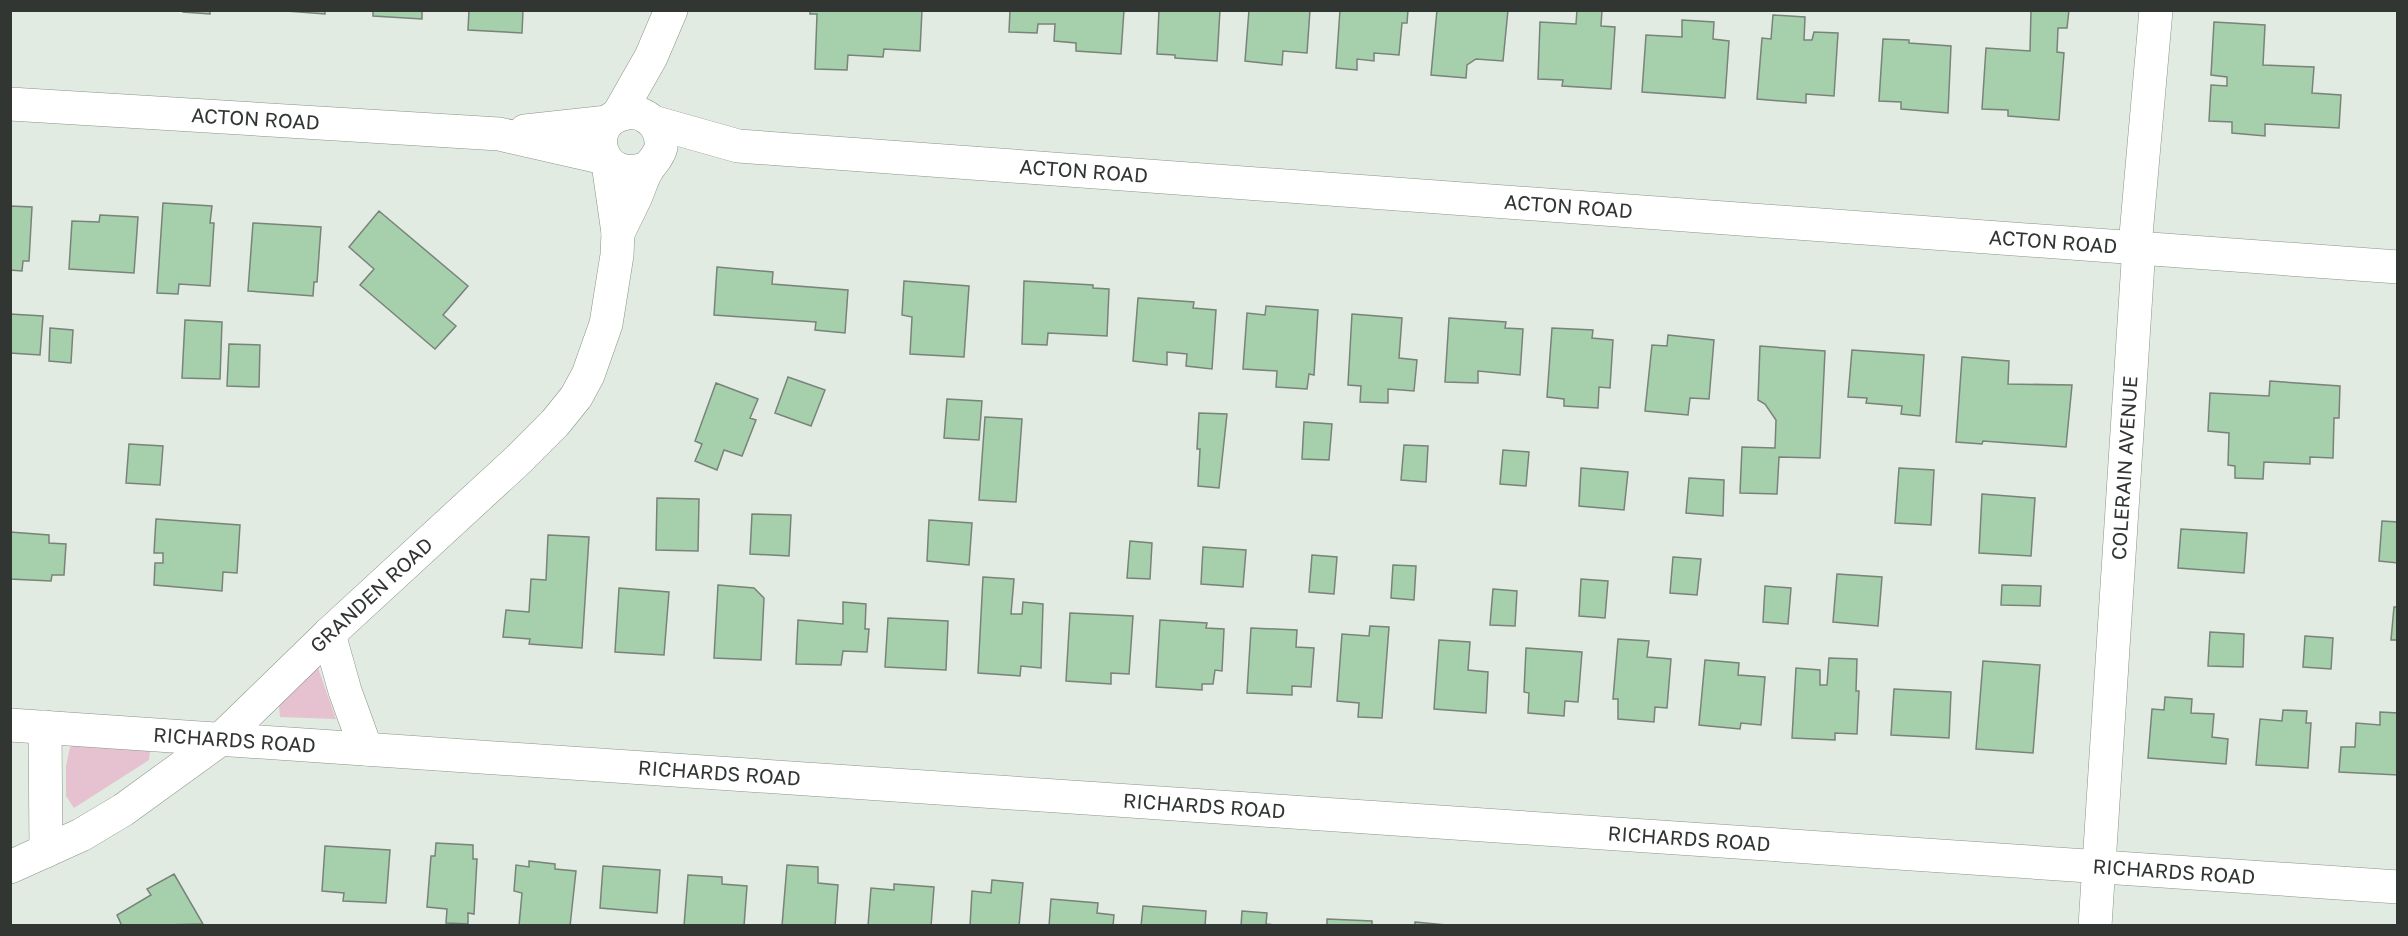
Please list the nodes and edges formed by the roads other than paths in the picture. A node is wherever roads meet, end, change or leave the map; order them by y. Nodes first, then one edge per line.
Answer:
1 (671, 10) edge
2 (2156, 10) edge
3 (10, 104) edge
4 (632, 119) junction
5 (499, 134) junction
6 (738, 146) junction
7 (606, 160) junction
8 (651, 165) junction
9 (618, 233) junction
10 (2137, 249) junction
11 (2397, 267) edge
12 (329, 634) junction
13 (10, 724) edge
14 (45, 727) junction
15 (221, 739) junction
16 (366, 748) junction
17 (46, 851) junction
18 (10, 867) edge
19 (2101, 867) junction
20 (2397, 888) edge
21 (2095, 926) edge

1 - 4 street
2 - 10 street, COLERAIN AVENUE
3 - 5 street, ACTON ROAD
4 - 5 street, ACTON ROAD
4 - 6 street, ACTON ROAD
4 - 7 street
4 - 8 street
5 - 7 street, ACTON ROAD
6 - 8 street, ACTON ROAD
6 - 10 street, ACTON ROAD
7 - 8 street
7 - 9 street, GRANDEN ROAD
8 - 9 street, GRANDEN ROAD
9 - 12 street, GRANDEN ROAD
10 - 11 street, ACTON ROAD
10 - 19 street, COLERAIN AVENUE
12 - 15 street, GRANDEN ROAD
12 - 16 street
13 - 14 street, RICHARDS ROAD
14 - 15 street, RICHARDS ROAD
14 - 17 street
15 - 16 street, RICHARDS ROAD
15 - 17 street, GRANDEN ROAD
16 - 19 street, RICHARDS ROAD
17 - 18 street, GRANDEN ROAD
19 - 20 street, RICHARDS ROAD
19 - 21 street, COLERAIN AVENUE

